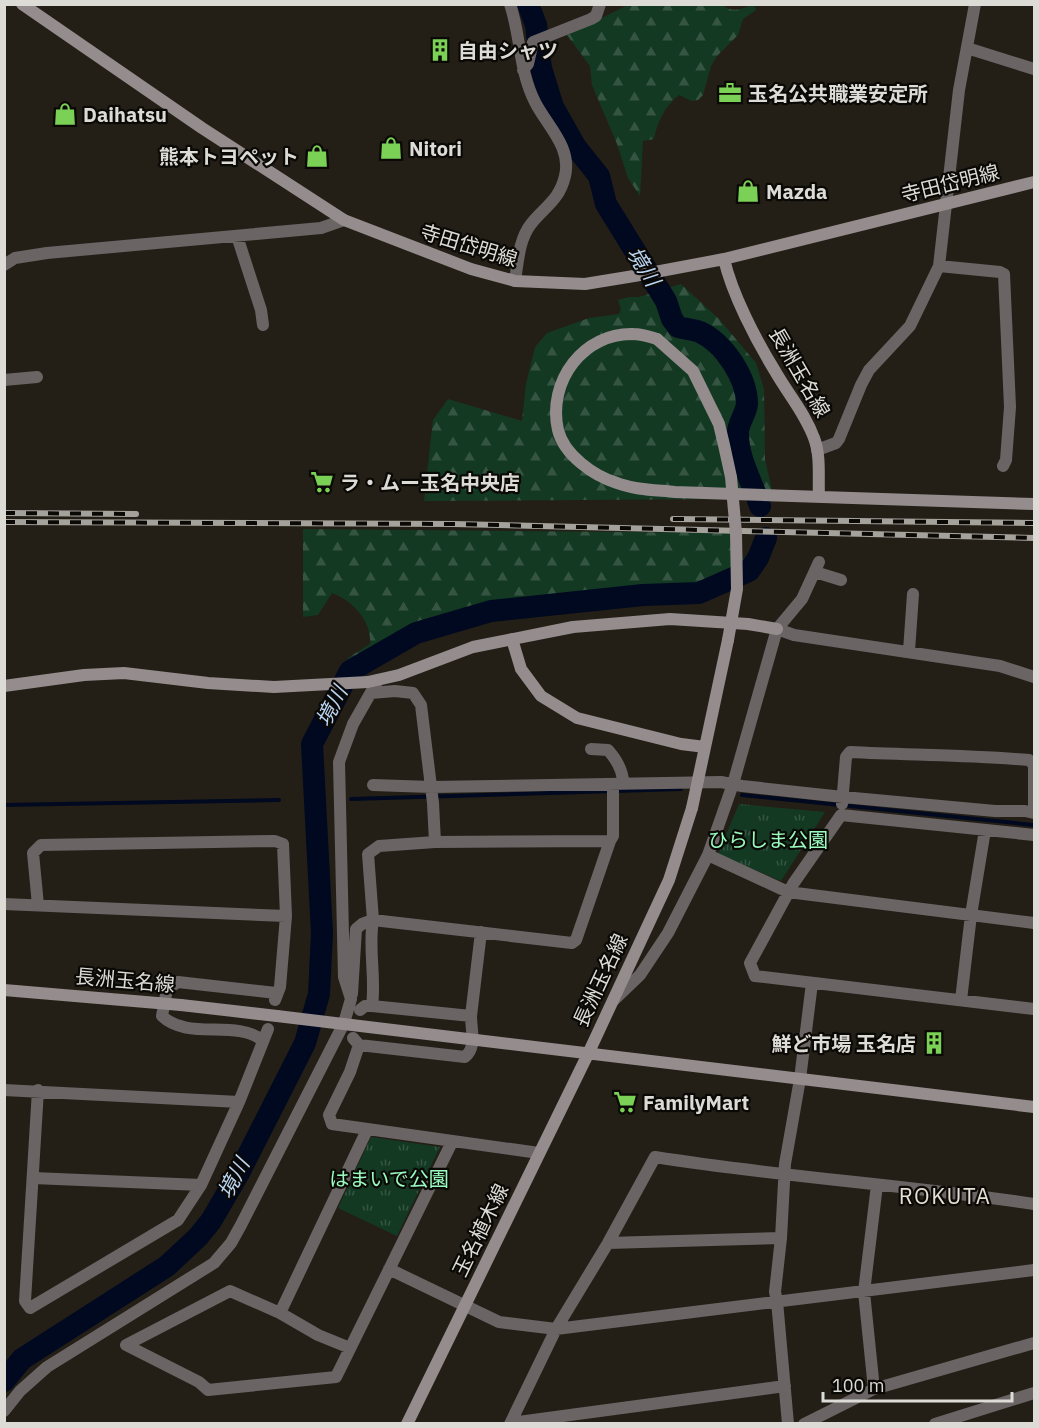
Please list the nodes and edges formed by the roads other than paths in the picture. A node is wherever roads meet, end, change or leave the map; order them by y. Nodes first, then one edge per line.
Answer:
1 (22, 4) edge
2 (510, 4) edge
3 (600, 4) edge
4 (975, 4) edge
5 (967, 48) junction
6 (1035, 69) edge
7 (523, 70) junction
8 (1035, 182) edge
9 (946, 204) junction
10 (344, 220) junction
11 (237, 236) junction
12 (724, 259) junction
13 (4, 265) edge
14 (939, 266) junction
15 (515, 281) junction
16 (263, 325) dead end
17 (37, 377) dead end
18 (4, 380) edge
19 (818, 450) junction
20 (1003, 466) dead end
21 (819, 497) junction
22 (1035, 504) edge
23 (841, 580) dead end
24 (913, 594) dead end
25 (777, 629) junction
26 (512, 639) junction
27 (909, 651) junction
28 (1035, 677) edge
29 (373, 685) junction
30 (4, 686) edge
31 (705, 747) junction
32 (591, 749) dead end
33 (733, 784) junction
34 (373, 785) dead end
35 (616, 788) junction
36 (431, 794) junction
37 (842, 805) junction
38 (1035, 809) edge
39 (1035, 813) edge
40 (985, 830) junction
41 (1034, 830) edge
42 (610, 841) junction
43 (435, 842) junction
44 (708, 855) junction
45 (788, 892) junction
46 (4, 904) edge
47 (38, 904) junction
48 (971, 915) junction
49 (286, 916) junction
50 (373, 920) junction
51 (1035, 923) edge
52 (481, 932) junction
53 (812, 983) junction
54 (4, 990) edge
55 (351, 999) junction
56 (961, 1000) junction
57 (164, 1003) junction
58 (611, 1003) junction
59 (372, 1006) junction
60 (1035, 1009) edge
61 (360, 1010) dead end
62 (471, 1016) junction
63 (340, 1023) junction
64 (268, 1029) dead end
65 (473, 1039) junction
66 (262, 1041) junction
67 (588, 1054) junction
68 (800, 1079) junction
69 (4, 1090) edge
70 (38, 1090) junction
71 (239, 1102) junction
72 (1035, 1107) edge
73 (367, 1130) junction
74 (452, 1142) junction
75 (539, 1153) junction
76 (784, 1173) junction
77 (33, 1178) junction
78 (201, 1185) junction
79 (877, 1185) junction
80 (1035, 1204) edge
81 (781, 1239) junction
82 (608, 1243) junction
83 (389, 1269) junction
84 (1035, 1270) edge
85 (864, 1292) junction
86 (777, 1301) junction
87 (464, 1306) junction
88 (280, 1313) junction
89 (556, 1329) junction
90 (1035, 1343) edge
91 (350, 1348) junction
92 (785, 1386) junction
93 (874, 1389) junction
94 (1035, 1393) edge
95 (4, 1411) edge
96 (510, 1423) edge
97 (407, 1424) edge
98 (788, 1424) edge
99 (804, 1424) edge
100 (935, 1424) edge

1 - 10 main road, 寺田岱明線
2 - 7 street
3 - 7 street
4 - 5 street
5 - 6 street
5 - 9 street
7 - 15 street
8 - 9 main road, 寺田岱明線
9 - 12 main road, 寺田岱明線
9 - 14 street
10 - 11 street
10 - 15 main road, 寺田岱明線
11 - 13 street
11 - 16 street
12 - 15 main road, 寺田岱明線
12 - 19 main road, 長洲玉名線
14 - 19 street
14 - 20 street
17 - 18 street
19 - 21 main road, 長洲玉名線
21 - 22 main road
21 - 31 main road, 長洲玉名線, bridge
23 - 25 street
24 - 27 street
25 - 26 main road
25 - 27 street
25 - 33 street
26 - 29 main road
26 - 31 main road
27 - 28 street
29 - 30 main road
29 - 36 street
29 - 55 street
31 - 58 main road, 長洲玉名線, bridge
32 - 35 street
33 - 35 street
33 - 37 street
33 - 44 street
34 - 36 street
35 - 36 street
35 - 42 street
36 - 43 street
37 - 38 street
37 - 39 street
37 - 40 street
37 - 45 street
40 - 41 street
40 - 48 street
42 - 43 street
42 - 52 street
43 - 50 street
44 - 45 street
44 - 58 street
45 - 48 street
45 - 53 street
46 - 47 street
47 - 49 street
47 - 49 street
48 - 51 street
48 - 56 street
49 - 57 street
50 - 52 street
50 - 55 street
50 - 59 street
52 - 62 street
53 - 56 street
53 - 68 street
54 - 57 main road, 長洲玉名線
55 - 63 street
56 - 60 street
57 - 63 main road, 長洲玉名線, bridge
57 - 66 street
58 - 67 main road, 長洲玉名線
59 - 61 street
59 - 62 street
62 - 65 street
63 - 65 main road, 長洲玉名線
63 - 95 street
64 - 66 street
65 - 67 main road, 長洲玉名線
65 - 73 street
66 - 71 street
67 - 68 main road
67 - 75 main road, 玉名植木線
68 - 72 main road
68 - 76 street
69 - 70 street
70 - 71 street
70 - 77 street
71 - 78 street
73 - 74 street
73 - 88 street
74 - 75 street
74 - 83 street
75 - 87 main road, 玉名植木線
76 - 79 street
76 - 81 street
76 - 82 street
77 - 78 street
77 - 78 street
79 - 80 street
79 - 85 street
81 - 82 street
81 - 86 street
82 - 89 street
83 - 87 street
83 - 91 street
84 - 85 street
85 - 86 street
85 - 93 street
86 - 89 street
86 - 92 street
87 - 89 street
87 - 97 main road, 玉名植木線
88 - 91 street
88 - 91 street
89 - 96 street
90 - 93 street
92 - 96 street
92 - 98 street
93 - 99 street
94 - 100 street

